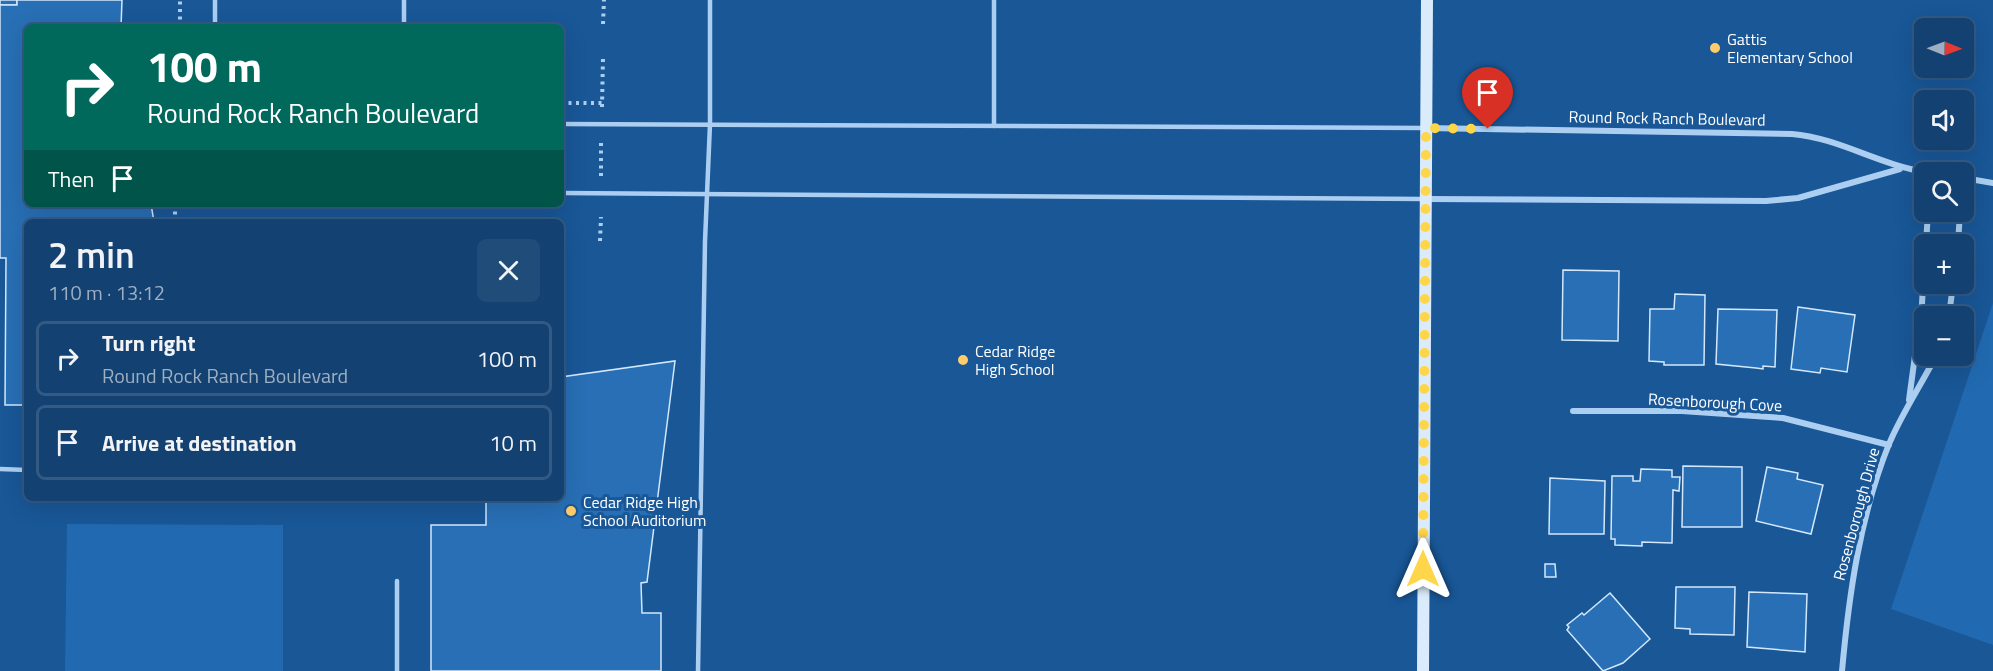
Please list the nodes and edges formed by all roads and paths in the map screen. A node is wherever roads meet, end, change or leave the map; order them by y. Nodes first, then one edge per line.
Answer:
1 (180, 0) edge
2 (215, 0) edge
3 (404, 0) edge
4 (604, 0) edge
5 (710, 0) edge
6 (994, 0) edge
7 (1427, 0) edge
8 (180, 24) edge
9 (215, 24) edge
10 (404, 24) edge
11 (603, 24) dead end
12 (603, 57) dead end
13 (564, 103) edge
14 (602, 103) junction
15 (602, 109) dead end
16 (564, 124) edge
17 (710, 124) junction
18 (994, 126) junction
19 (1426, 128) junction
20 (601, 141) dead end
21 (1900, 169) junction
22 (1914, 171) edge
23 (601, 176) dead end
24 (1974, 180) edge
25 (1993, 183) edge
26 (564, 193) edge
27 (708, 194) junction
28 (1426, 199) junction
29 (601, 217) dead end
30 (600, 241) dead end
31 (1923, 294) edge
32 (1930, 366) edge
33 (1908, 403) junction
34 (1573, 411) dead end
35 (1889, 445) junction
36 (0, 469) edge
37 (24, 470) edge
38 (397, 580) dead end
39 (397, 671) edge
40 (698, 671) edge
41 (1423, 671) edge
42 (1842, 671) edge

1 - 8 path
2 - 9 lane
3 - 10 lane
4 - 11 path
5 - 17 lane
6 - 18 lane
7 - 19 main road
12 - 14 path
13 - 14 path
14 - 15 path
16 - 17 lane
17 - 18 lane
17 - 27 lane
18 - 19 lane
19 - 21 street, Round Rock Ranch Boulevard
19 - 28 main road
20 - 23 path
21 - 22 street, Round Rock Ranch Boulevard
21 - 28 street, Round Rock Ranch Boulevard
24 - 25 street
26 - 27 lane
27 - 28 lane
27 - 40 lane
28 - 41 main road
29 - 30 path
31 - 33 street, Rosenborough Drive
32 - 33 street, Rosenborough Drive
33 - 35 street, Rosenborough Drive
34 - 35 street, Rosenborough Cove
35 - 42 street, Rosenborough Drive
36 - 37 lane
38 - 39 lane

